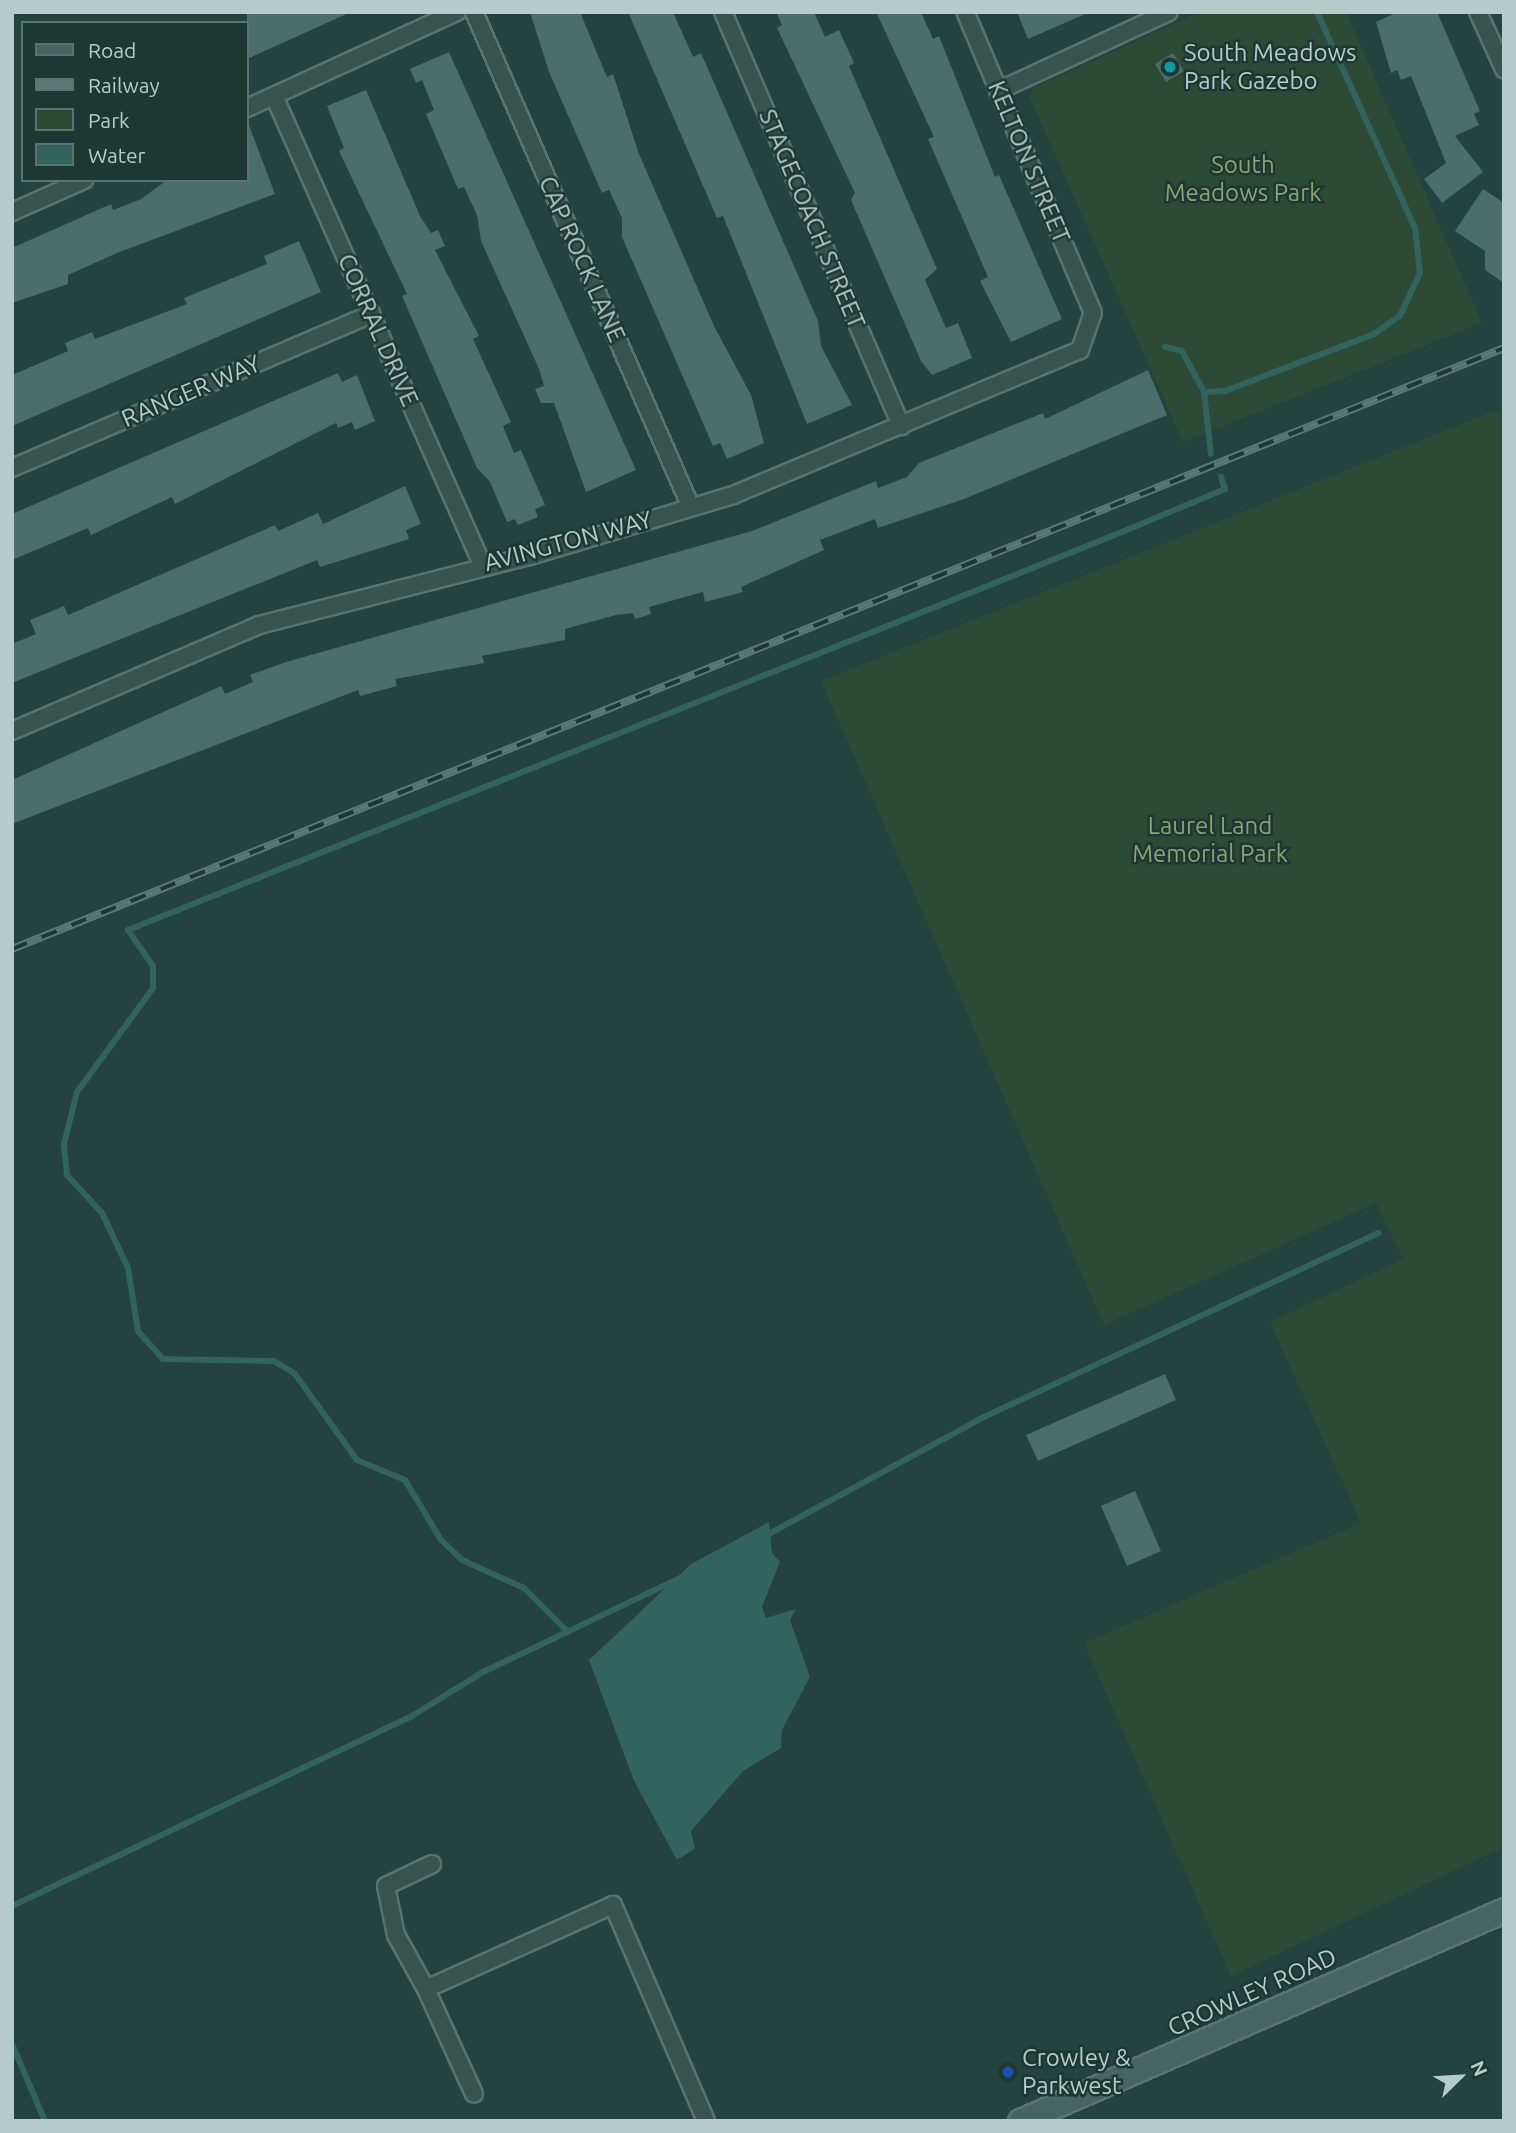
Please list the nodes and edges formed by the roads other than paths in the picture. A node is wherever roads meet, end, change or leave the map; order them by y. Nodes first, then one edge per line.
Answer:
1 (457, 12) edge
2 (474, 12) edge
3 (723, 12) edge
4 (965, 12) edge
5 (1169, 12) edge
6 (1478, 12) edge
7 (1504, 69) edge
8 (998, 91) junction
9 (274, 96) junction
10 (248, 108) edge
11 (80, 182) edge
12 (12, 212) edge
13 (1093, 313) joint
14 (371, 314) junction
15 (901, 426) junction
16 (12, 468) edge
17 (690, 505) junction
18 (482, 564) junction
19 (12, 731) edge
20 (432, 1864) dead end
21 (1504, 1910) edge
22 (426, 1989) junction
23 (474, 2094) dead end
24 (706, 2121) edge
25 (1020, 2121) edge

1 - 9 street
2 - 17 street, CAP ROCK LANE
3 - 15 street, STAGECOACH STREET
4 - 8 street, KELTON STREET
5 - 8 street
6 - 7 street
8 - 13 street, KELTON STREET
9 - 10 street
9 - 14 street, CORRAL DRIVE
11 - 12 street
13 - 15 street, AVINGTON WAY
14 - 16 street, RANGER WAY
14 - 18 street, CORRAL DRIVE
15 - 17 street, AVINGTON WAY
17 - 18 street, AVINGTON WAY
18 - 19 street, AVINGTON WAY
20 - 22 street
21 - 25 main road, CROWLEY ROAD
22 - 23 street
22 - 24 street

